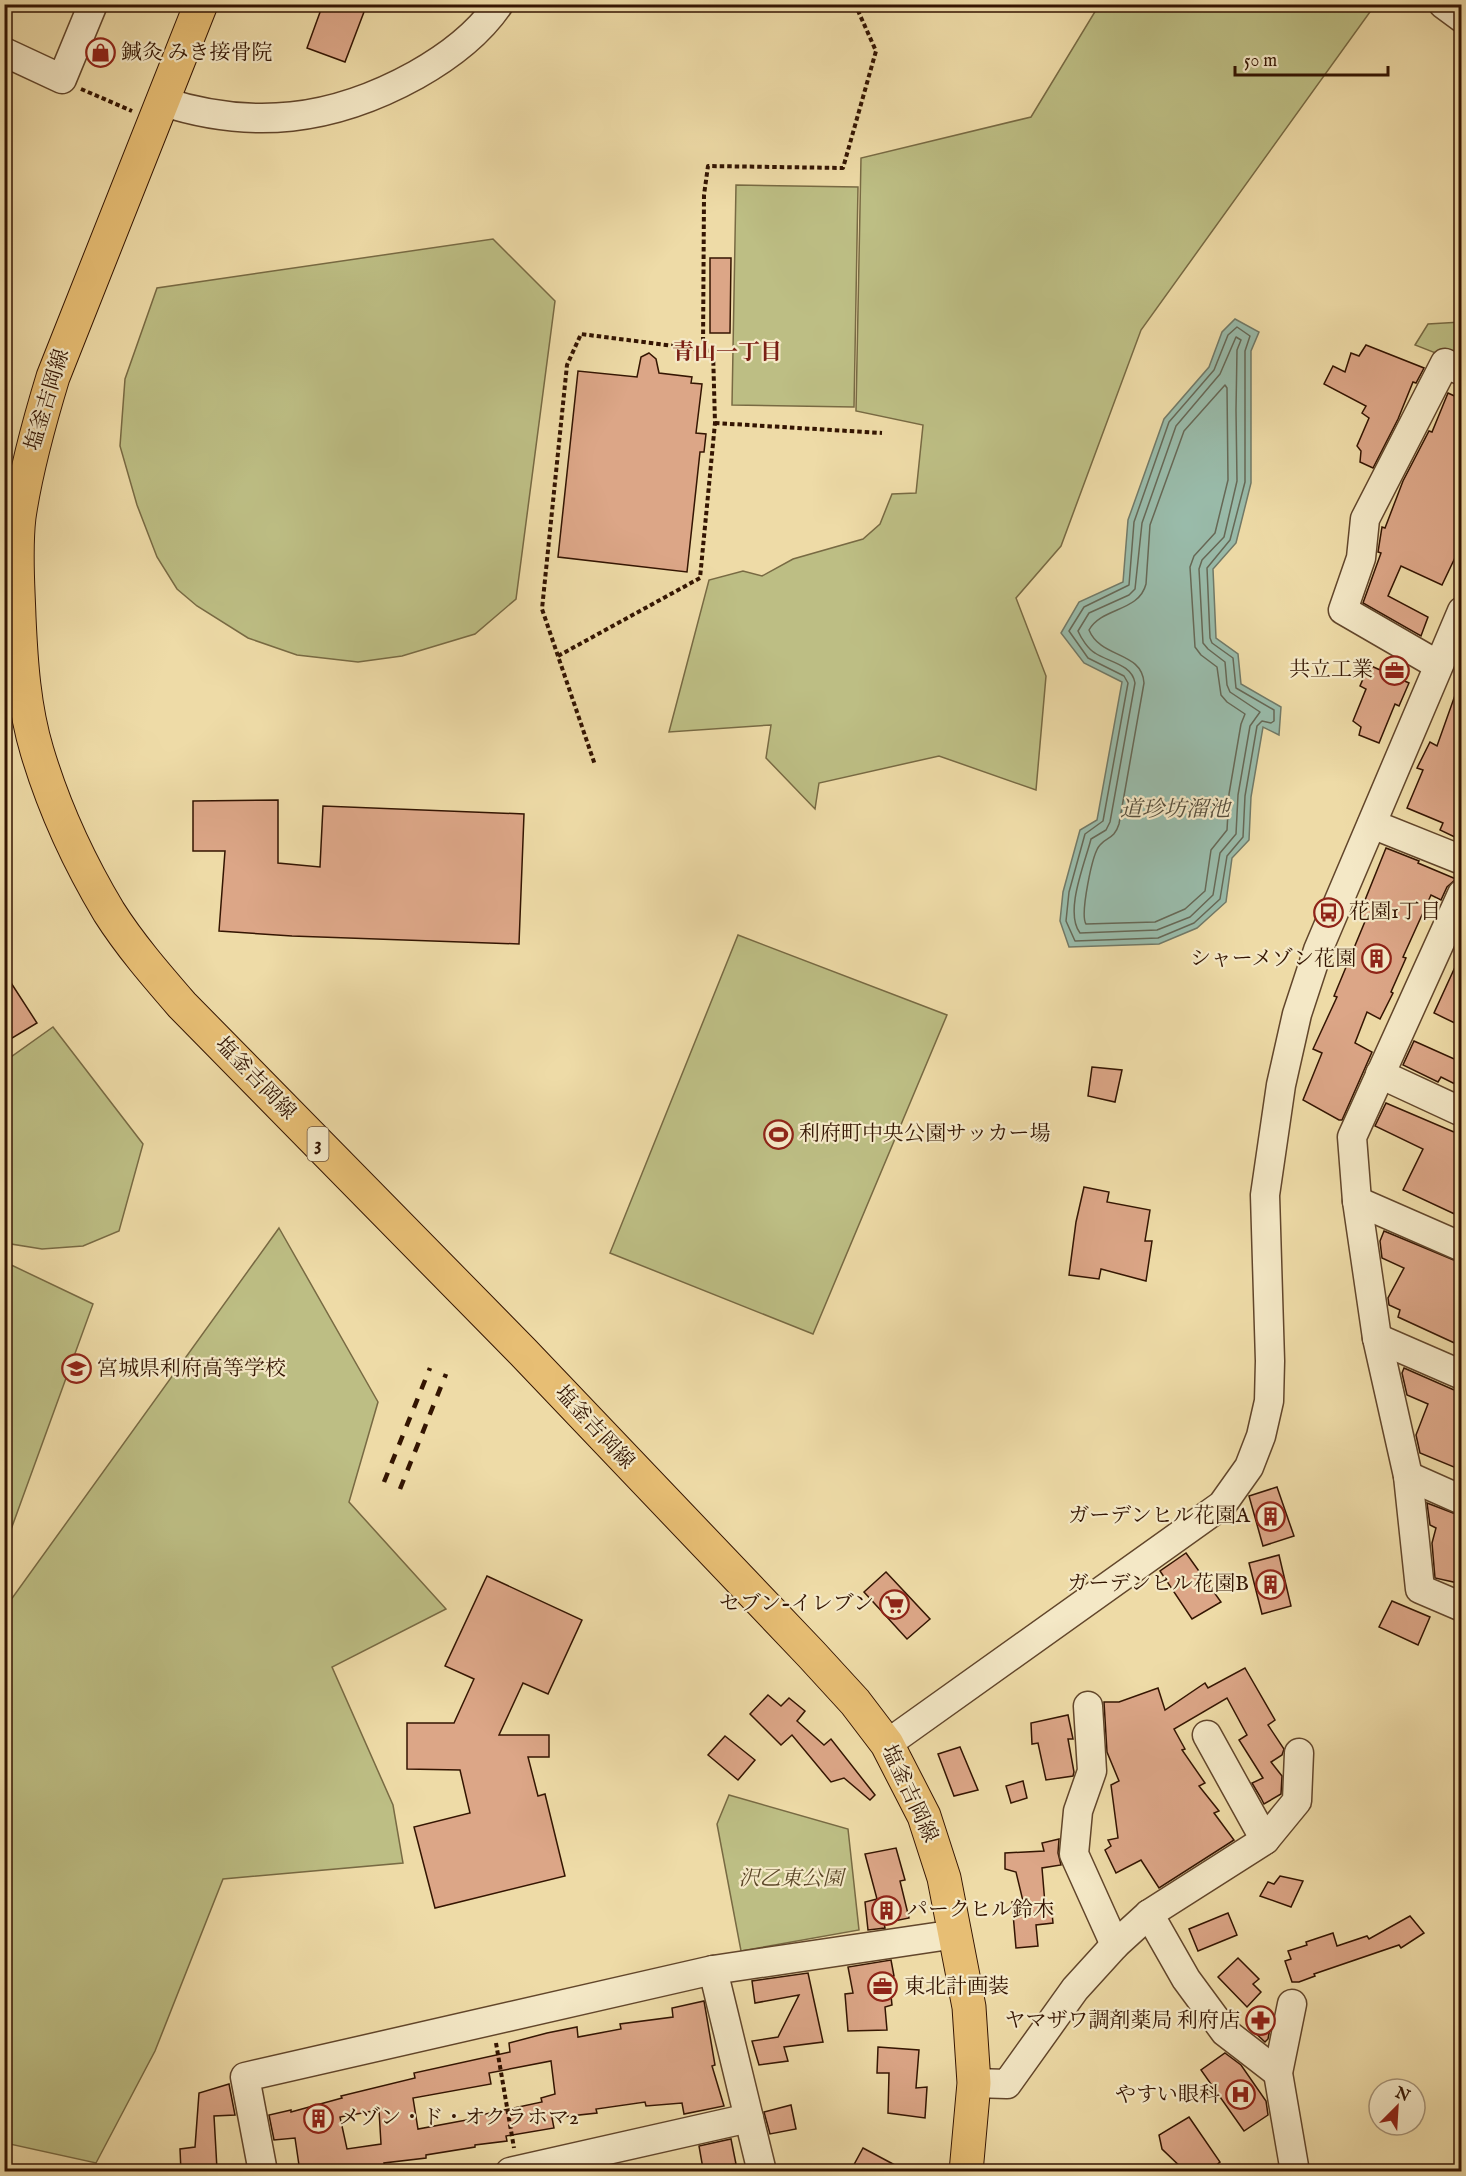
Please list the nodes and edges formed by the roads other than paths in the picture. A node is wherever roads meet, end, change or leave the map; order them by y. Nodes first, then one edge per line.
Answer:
1 (93, 4) edge
2 (201, 4) edge
3 (499, 4) edge
4 (1443, 4) edge
5 (1461, 18) edge
6 (4, 52) edge
7 (146, 106) junction
8 (1461, 371) edge
9 (10, 551) edge
10 (1461, 611) edge
11 (1438, 665) junction
12 (1372, 824) junction
13 (1461, 860) edge
14 (1461, 894) edge
15 (1380, 1074) junction
16 (1461, 1112) edge
17 (1357, 1201) junction
18 (1461, 1247) edge
19 (1377, 1338) junction
20 (1461, 1375) edge
21 (1408, 1476) junction
22 (1461, 1500) edge
23 (1461, 1607) edge
24 (1088, 1706) dead end
25 (1207, 1735) dead end
26 (887, 1744) junction
27 (1299, 1753) dead end
28 (1265, 1840) junction
29 (1149, 1914) junction
30 (956, 1934) junction
31 (1114, 1945) junction
32 (713, 1970) junction
33 (1292, 2004) dead end
34 (1278, 2073) junction
35 (974, 2083) junction
36 (749, 2118) junction
37 (514, 2171) edge
38 (263, 2172) edge
39 (762, 2172) edge
40 (966, 2172) edge
41 (1295, 2172) edge

1 - 6 street
2 - 7 main road, 塩釜吉岡線 / 3
3 - 7 street
4 - 5 street
7 - 9 main road, 塩釜吉岡線 / 3
8 - 11 street
9 - 26 main road, 塩釜吉岡線 / 3
10 - 11 street
11 - 12 street
12 - 13 street
12 - 26 street
14 - 15 street
15 - 16 street
15 - 17 street
17 - 18 street
17 - 19 street
19 - 20 street
19 - 21 street
21 - 22 street
21 - 23 street
24 - 31 street
25 - 28 street
26 - 30 main road, 塩釜吉岡線 / 3
27 - 28 street
28 - 29 street
29 - 31 street
29 - 34 street
30 - 32 street
30 - 35 main road, 塩釜吉岡線 / 3
31 - 35 street
32 - 36 street
32 - 38 street
33 - 34 street
34 - 41 street
35 - 40 main road, 塩釜吉岡線 / 3
36 - 37 street
36 - 39 street

